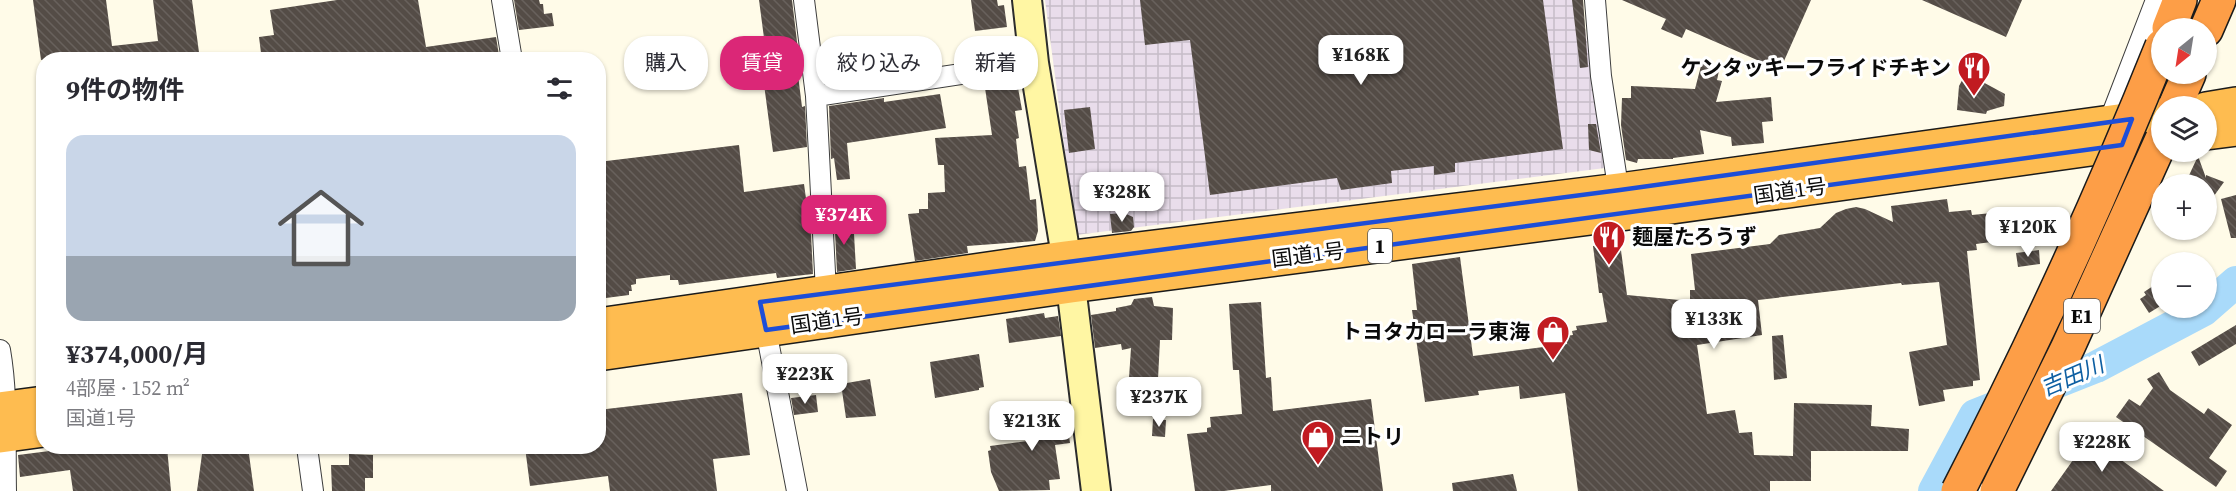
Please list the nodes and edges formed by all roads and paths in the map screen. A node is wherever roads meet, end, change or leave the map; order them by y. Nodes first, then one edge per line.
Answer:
1 (502, 0) edge
2 (804, 0) edge
3 (1027, 0) edge
4 (1595, 0) edge
5 (2156, 0) edge
6 (2180, 0) edge
7 (2219, 0) edge
8 (2173, 18) edge
9 (2211, 18) edge
10 (1032, 36) edge
11 (511, 52) edge
12 (2151, 73) edge
13 (954, 75) edge
14 (1038, 82) edge
15 (816, 96) junction
16 (2236, 104) edge
17 (2217, 107) edge
18 (2151, 116) edge
19 (2109, 122) junction
20 (2236, 129) edge
21 (2217, 132) edge
22 (2151, 140) edge
23 (2152, 162) edge
24 (1620, 202) junction
25 (1068, 272) junction
26 (826, 292) junction
27 (763, 316) junction
28 (606, 325) edge
29 (0, 350) edge
30 (606, 352) edge
31 (36, 407) edge
32 (3, 422) edge
33 (36, 428) edge
34 (308, 454) edge
35 (6, 491) edge
36 (313, 491) edge
37 (797, 491) edge
38 (1096, 491) edge
39 (1958, 491) edge
40 (1997, 491) edge

1 - 11 street
2 - 15 street
3 - 10 main road
4 - 24 street
5 - 19 street
6 - 8 highway
7 - 9 highway
12 - 39 highway, E1, bridge
13 - 15 street
14 - 25 main road
15 - 26 street
16 - 17 highway
18 - 19 highway, 国道1号 / 1
19 - 24 highway, 国道1号 / 1
20 - 21 highway
22 - 24 highway, 国道1号 / 1
23 - 40 highway, E1, bridge
24 - 25 highway, 国道1号 / 1
25 - 26 highway, 国道1号 / 1
25 - 27 highway, 国道1号 / 1
25 - 38 main road
26 - 27 highway, 国道1号 / 1
27 - 28 highway, 国道1号 / 1
27 - 30 highway, 国道1号 / 1
27 - 37 street
29 - 32 street
31 - 32 highway
32 - 33 highway
32 - 35 street
34 - 36 street

